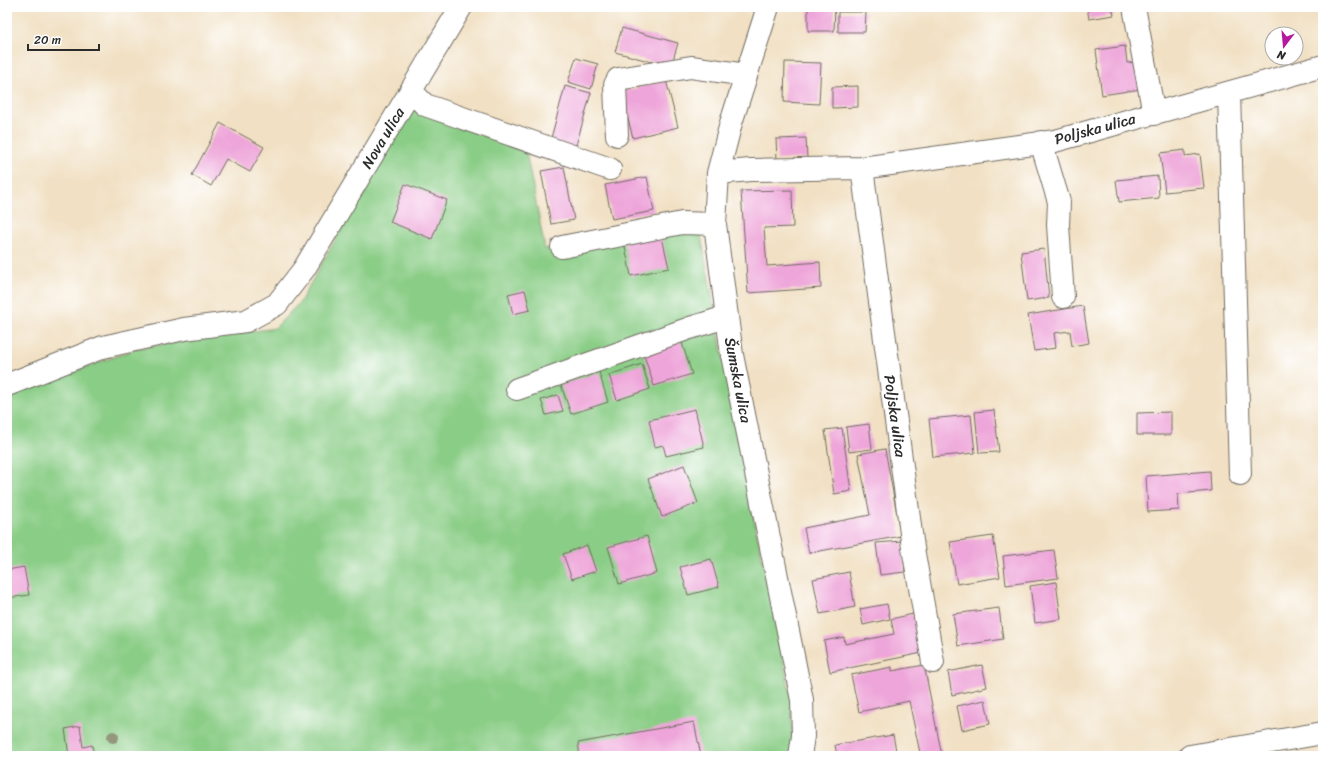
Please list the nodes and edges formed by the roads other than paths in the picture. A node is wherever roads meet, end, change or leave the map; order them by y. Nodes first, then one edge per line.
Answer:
1 (462, 7) edge
2 (768, 7) edge
3 (1134, 7) edge
4 (1323, 66) edge
5 (746, 75) junction
6 (411, 92) junction
7 (1229, 93) junction
8 (1154, 114) junction
9 (617, 135) dead end
10 (1041, 142) junction
11 (862, 168) junction
12 (610, 169) dead end
13 (718, 173) junction
14 (715, 224) junction
15 (562, 247) dead end
16 (1063, 297) dead end
17 (726, 317) junction
18 (7, 385) edge
19 (517, 389) dead end
20 (1240, 474) dead end
21 (933, 662) dead end
22 (1323, 733) edge
23 (800, 756) edge
24 (1190, 756) edge

1 - 6 street, Nova ulica
2 - 5 street, Šumska ulica
3 - 8 street
4 - 7 street, Poljska ulica
5 - 9 street
5 - 13 street, Šumska ulica
6 - 12 street
6 - 18 street, Nova ulica
7 - 8 street, Poljska ulica
7 - 20 street
8 - 10 street, Poljska ulica
10 - 11 street, Poljska ulica
10 - 16 street
11 - 13 street, Poljska ulica
11 - 21 street, Poljska ulica
13 - 14 street, Šumska ulica
14 - 15 street
14 - 17 street, Šumska ulica
17 - 19 street
17 - 23 street, Šumska ulica
22 - 24 street

